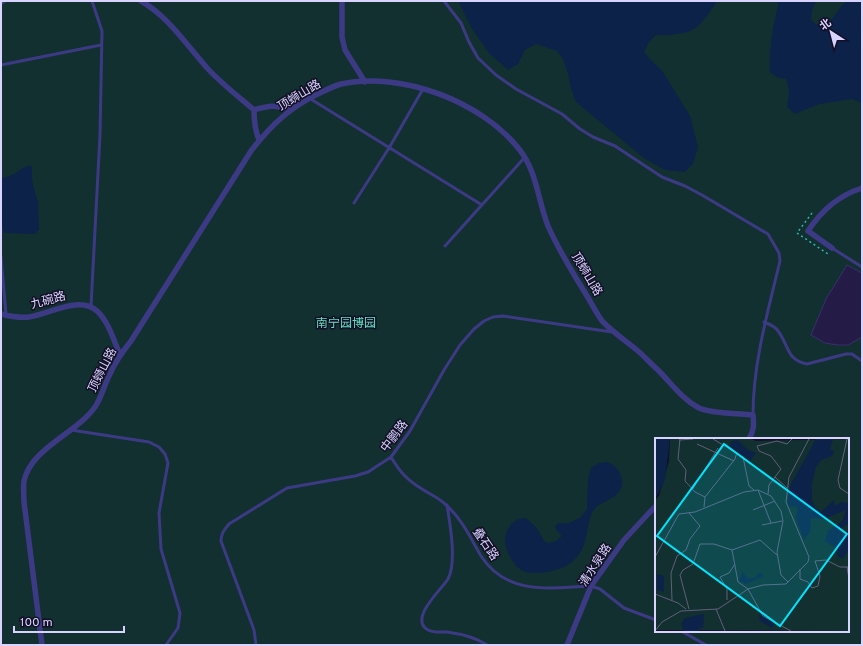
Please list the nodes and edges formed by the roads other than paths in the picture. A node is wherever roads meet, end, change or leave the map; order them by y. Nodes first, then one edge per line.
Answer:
1 (92, 1) edge
2 (142, 1) edge
3 (342, 1) edge
4 (444, 1) edge
5 (101, 45) junction
6 (1, 65) edge
7 (365, 82) junction
8 (423, 89) junction
9 (309, 98) junction
10 (254, 110) junction
11 (291, 110) junction
12 (259, 140) junction
13 (389, 148) junction
14 (525, 157) junction
15 (862, 188) edge
16 (354, 203) dead end
17 (482, 205) junction
18 (445, 246) dead end
19 (832, 248) joint
20 (1, 257) edge
21 (862, 267) edge
22 (91, 306) junction
23 (3, 315) edge
24 (764, 322) junction
25 (613, 332) junction
26 (120, 355) junction
27 (862, 361) edge
28 (754, 415) junction
29 (71, 430) junction
30 (750, 438) edge
31 (391, 457) junction
32 (447, 505) junction
33 (655, 507) edge
34 (591, 586) junction
35 (655, 620) edge
36 (683, 632) edge
37 (42, 645) edge
38 (166, 645) edge
39 (256, 645) edge
40 (487, 645) edge
41 (567, 645) edge
42 (706, 645) edge

1 - 5 lane
2 - 10 street
3 - 7 street
4 - 24 lane
5 - 6 lane
5 - 22 lane
7 - 8 street, 顶蛳山路
7 - 9 street, 顶蛳山路
8 - 13 lane
8 - 14 street, 顶蛳山路
9 - 11 street, 顶蛳山路
9 - 13 lane
10 - 11 street
10 - 12 street
11 - 12 street, 顶蛳山路
12 - 26 street, 顶蛳山路
13 - 16 lane
13 - 17 lane
14 - 17 lane
14 - 25 street, 顶蛳山路
15 - 19 street
17 - 18 lane
19 - 21 lane
20 - 23 lane
22 - 23 street, 九碗路
22 - 26 street
24 - 27 lane
24 - 28 lane
25 - 28 street, 顶蛳山路
25 - 31 lane, 中鹏路
26 - 29 street, 顶蛳山路
28 - 30 street
29 - 37 street, 顶蛳山路
29 - 38 lane
31 - 32 lane, 叠石路
31 - 39 lane, 中鹏路
32 - 34 lane, 叠石路
32 - 40 lane
33 - 34 street, 清水泉路
34 - 35 lane
34 - 41 street, 清水泉路
36 - 42 lane

